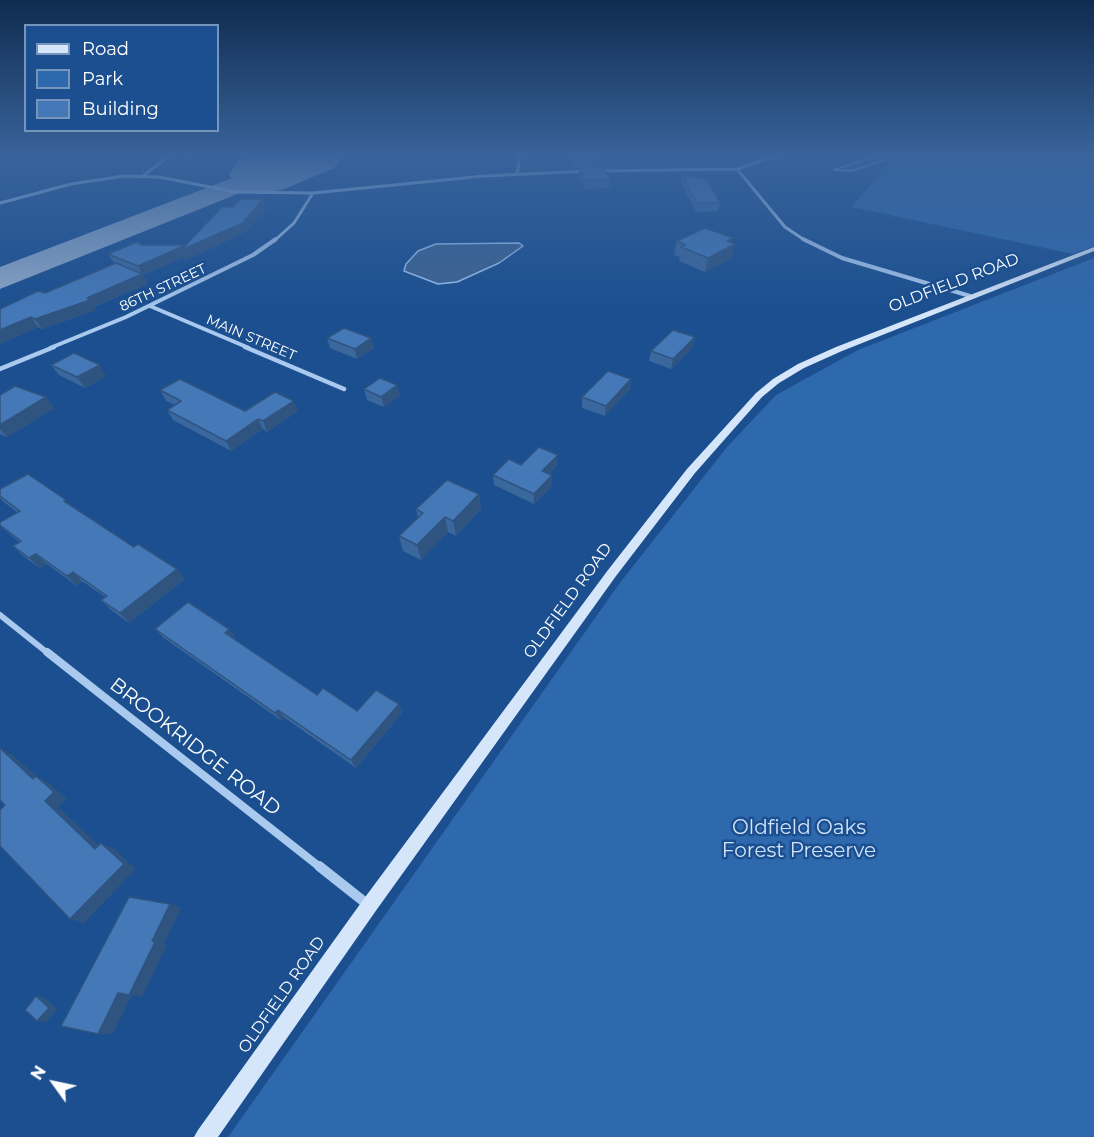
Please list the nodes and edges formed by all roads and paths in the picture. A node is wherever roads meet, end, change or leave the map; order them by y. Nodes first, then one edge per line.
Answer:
1 (303, 208) edge
2 (769, 208) edge
3 (1094, 249) edge
4 (970, 296) junction
5 (150, 306) junction
6 (0, 369) edge
7 (344, 389) dead end
8 (0, 615) edge
9 (369, 906) junction
10 (205, 1137) edge

1 - 5 street, 86TH STREET
2 - 4 street
3 - 4 street, OLDFIELD ROAD
4 - 9 street, OLDFIELD ROAD
5 - 6 street, 86TH STREET
5 - 7 street, MAIN STREET
8 - 9 street, BROOKRIDGE ROAD
9 - 10 street, OLDFIELD ROAD

